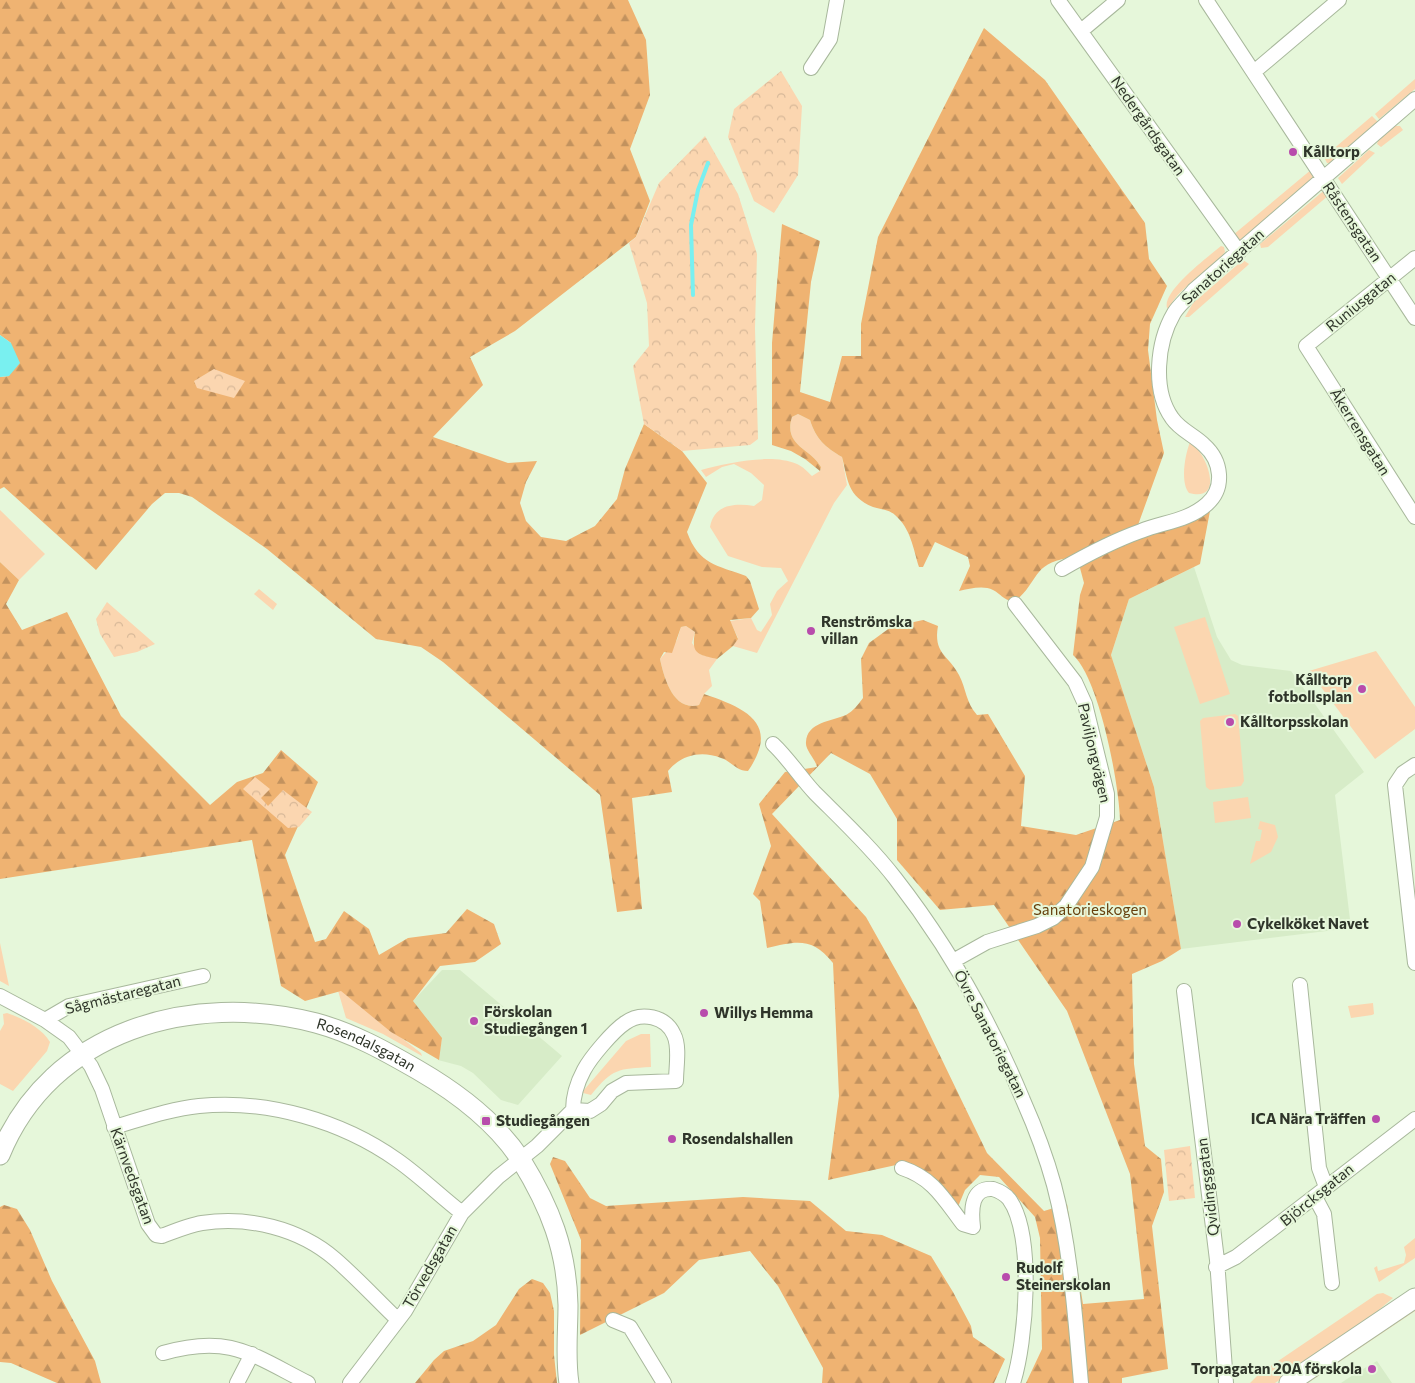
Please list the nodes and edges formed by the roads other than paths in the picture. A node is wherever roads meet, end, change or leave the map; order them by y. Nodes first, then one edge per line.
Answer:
1 (838, 0) edge
2 (1058, 0) edge
3 (1118, 0) edge
4 (1206, 0) edge
5 (1340, 0) edge
6 (1081, 31) junction
7 (811, 68) dead end
8 (1255, 72) junction
9 (1415, 99) edge
10 (1324, 180) junction
11 (1238, 252) junction
12 (1415, 258) edge
13 (1390, 279) junction
14 (1415, 318) edge
15 (1306, 346) joint
16 (1415, 517) edge
17 (1062, 569) dead end
18 (1015, 604) dead end
19 (773, 744) dead end
20 (1415, 765) edge
21 (953, 961) junction
22 (1415, 963) edge
23 (203, 976) dead end
24 (1184, 991) dead end
25 (1295, 992) dead end
26 (2, 999) edge
27 (45, 1020) junction
28 (82, 1054) junction
29 (573, 1110) junction
30 (1415, 1119) edge
31 (114, 1127) junction
32 (0, 1155) edge
33 (520, 1159) junction
34 (902, 1168) dead end
35 (1326, 1187) junction
36 (1315, 1197) junction
37 (462, 1213) junction
38 (1216, 1267) junction
39 (1332, 1283) dead end
40 (1415, 1298) edge
41 (398, 1320) junction
42 (613, 1320) dead end
43 (163, 1353) dead end
44 (252, 1354) junction
45 (237, 1383) edge
46 (308, 1383) edge
47 (350, 1383) edge
48 (569, 1383) edge
49 (664, 1383) edge
50 (1012, 1383) edge
51 (1081, 1383) edge
52 (1226, 1383) edge
53 (1290, 1383) edge

1 - 7 street
2 - 6 street, Nedergårdsgatan
3 - 6 street
4 - 8 street, Råstensgatan
5 - 8 street
6 - 11 street, Nedergårdsgatan
8 - 10 street, Råstensgatan
9 - 10 street, Sanatoriegatan
10 - 11 street, Sanatoriegatan
10 - 13 street, Råstensgatan
11 - 17 street, Sanatoriegatan
12 - 13 street, Runiusgatan
13 - 14 street, Råstensgatan
13 - 15 street, Runiusgatan
15 - 16 street, Åkerrensgatan
18 - 21 street, Paviljongvägen
19 - 21 street, Övre Sanatoriegatan
20 - 22 street
21 - 51 street, Övre Sanatoriegatan
23 - 27 street, Sågmästaregatan
24 - 38 street, Qvidingsgatan
25 - 35 street
26 - 27 street, Kärnvedsgatan
27 - 28 street, Kärnvedsgatan
28 - 31 street, Kärnvedsgatan
28 - 32 street, Rosendalsgatan
28 - 33 street, Rosendalsgatan
29 - 29 street
29 - 33 street
30 - 35 street, Björcksgatan
31 - 37 street
31 - 41 street, Kärnvedsgatan
33 - 37 street, Törvedsgatan
33 - 48 street, Rosendalsgatan
34 - 50 street
35 - 36 street, Björcksgatan
36 - 38 street, Björcksgatan
36 - 39 street
37 - 41 street, Törvedsgatan
38 - 52 street, Qvidingsgatan
40 - 53 street
41 - 47 street, Törvedsgatan
42 - 49 street
43 - 44 street
44 - 45 street
44 - 46 street

